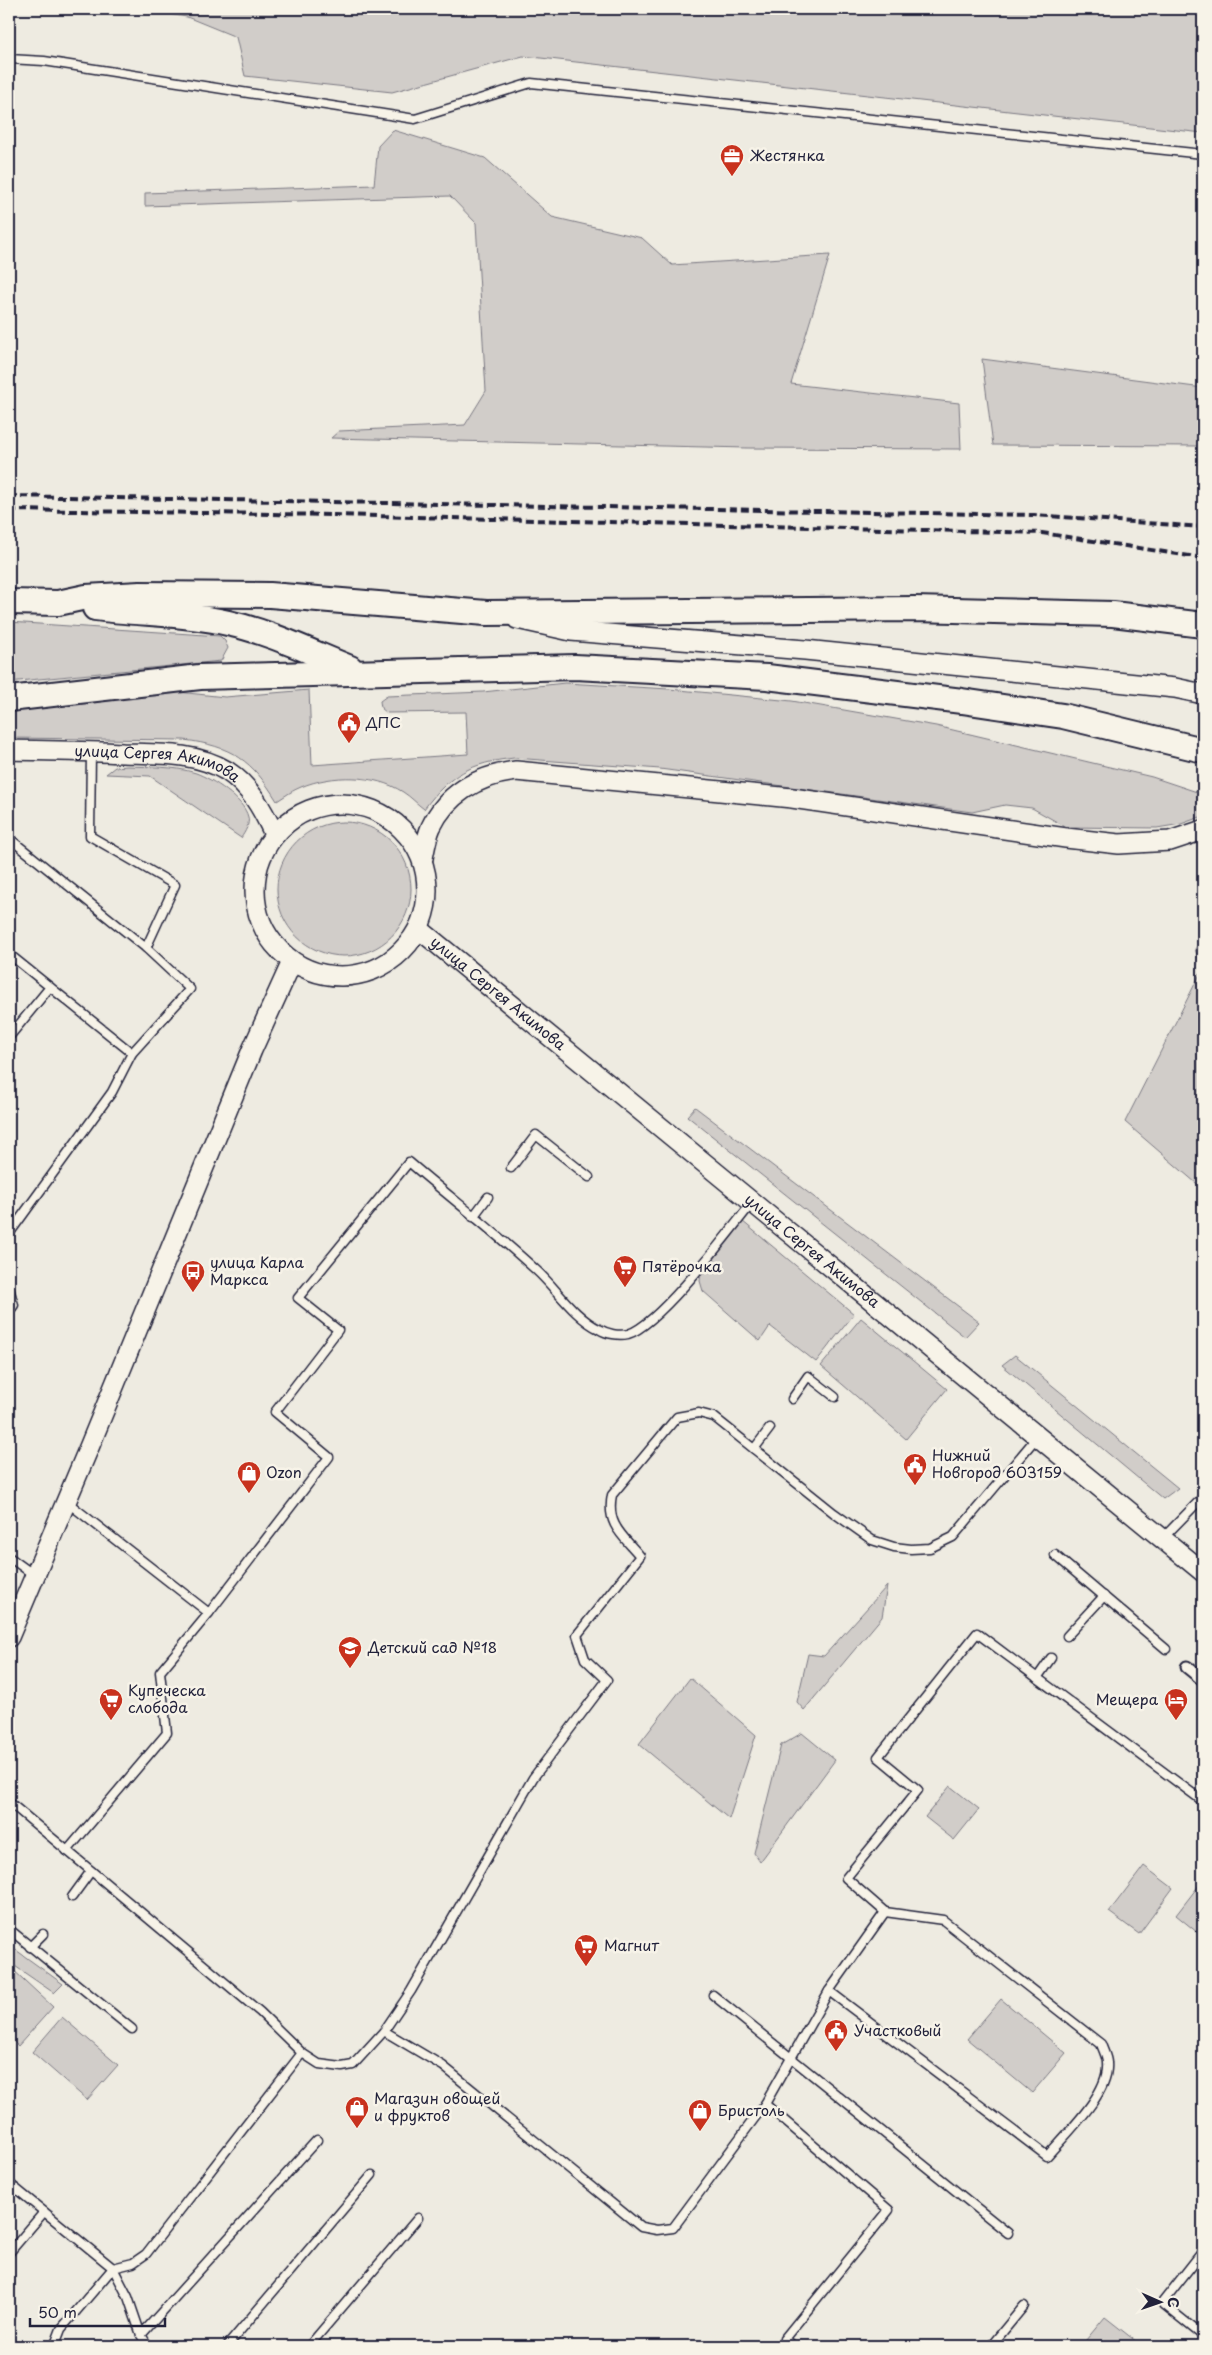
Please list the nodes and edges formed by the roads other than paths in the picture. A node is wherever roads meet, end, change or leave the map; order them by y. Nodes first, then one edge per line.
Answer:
1 (9, 59) edge
2 (1203, 154) edge
3 (9, 602) edge
4 (58, 603) junction
5 (486, 613) junction
6 (1203, 626) edge
7 (359, 672) junction
8 (1203, 694) edge
9 (9, 699) edge
10 (9, 750) edge
11 (1203, 750) edge
12 (91, 751) junction
13 (1203, 830) edge
14 (274, 834) junction
15 (9, 838) edge
16 (423, 858) junction
17 (419, 929) junction
18 (146, 948) junction
19 (9, 954) edge
20 (291, 964) junction
21 (50, 987) junction
22 (9, 1037) edge
23 (132, 1053) junction
24 (511, 1168) dead end
25 (589, 1177) dead end
26 (488, 1197) dead end
27 (752, 1203) junction
28 (473, 1217) junction
29 (9, 1234) edge
30 (9, 1288) edge
31 (9, 1312) edge
32 (835, 1397) dead end
33 (792, 1399) dead end
34 (770, 1428) dead end
35 (1037, 1437) junction
36 (754, 1449) junction
37 (1203, 1496) edge
38 (66, 1501) junction
39 (1163, 1538) junction
40 (1055, 1555) dead end
41 (9, 1557) edge
42 (1203, 1572) edge
43 (34, 1575) junction
44 (1104, 1596) junction
45 (209, 1613) junction
46 (1067, 1636) dead end
47 (9, 1637) edge
48 (1166, 1649) dead end
49 (1051, 1658) dead end
50 (1186, 1666) dead end
51 (1037, 1678) junction
52 (1203, 1680) edge
53 (1202, 1799) edge
54 (9, 1802) edge
55 (67, 1851) junction
56 (91, 1871) junction
57 (72, 1897) dead end
58 (885, 1912) junction
59 (9, 1929) edge
60 (43, 1934) dead end
61 (30, 1947) junction
62 (829, 1991) junction
63 (713, 1995) dead end
64 (132, 2029) dead end
65 (384, 2031) junction
66 (302, 2053) junction
67 (791, 2059) junction
68 (765, 2104) junction
69 (317, 2140) dead end
70 (372, 2175) dead end
71 (9, 2183) edge
72 (44, 2212) junction
73 (418, 2218) dead end
74 (1008, 2234) dead end
75 (1203, 2251) edge
76 (9, 2253) edge
77 (113, 2268) junction
78 (1024, 2306) dead end
79 (141, 2335) junction
80 (1203, 2336) edge
81 (1203, 2343) edge
82 (57, 2346) edge
83 (148, 2346) edge
84 (227, 2346) edge
85 (309, 2346) edge
86 (793, 2346) edge
87 (991, 2346) edge
88 (1201, 2346) edge

1 - 2 lane
3 - 4 main road
4 - 5 main road
4 - 7 main road
5 - 6 main road
5 - 8 street
7 - 9 main road
7 - 11 main road
10 - 12 street, улица Сергея Акимова
12 - 14 street, улица Сергея Акимова
12 - 18 lane
13 - 16 street
14 - 16 street
14 - 20 street
15 - 18 lane
16 - 17 street
17 - 20 street
17 - 27 street, улица Сергея Акимова
18 - 23 lane
19 - 21 lane
20 - 38 street
21 - 22 lane
21 - 23 lane
23 - 29 lane
24 - 25 lane
26 - 28 lane
27 - 28 lane
27 - 35 street, улица Сергея Акимова
28 - 45 lane
30 - 31 lane
32 - 33 lane
34 - 36 lane
35 - 36 lane
35 - 39 street, улица Сергея Акимова
36 - 65 lane
37 - 39 lane
38 - 43 street
38 - 45 lane
39 - 42 street, улица Сергея Акимова
40 - 44 lane
41 - 43 lane
43 - 47 street
44 - 46 lane
44 - 48 lane
45 - 55 lane
49 - 51 lane
50 - 52 street
51 - 53 lane
51 - 58 lane
54 - 55 lane
55 - 56 lane
56 - 57 lane
56 - 66 lane
58 - 62 lane
58 - 62 lane
59 - 61 lane
60 - 61 lane
61 - 64 lane
62 - 67 lane
63 - 67 lane
65 - 66 lane
65 - 68 lane
66 - 77 lane
67 - 68 lane
67 - 74 lane
68 - 86 lane
69 - 79 lane
70 - 84 lane
71 - 72 lane
72 - 76 lane
72 - 77 lane
73 - 85 lane
75 - 80 lane
77 - 79 lane
77 - 82 lane
78 - 87 lane
79 - 83 lane
81 - 88 lane

